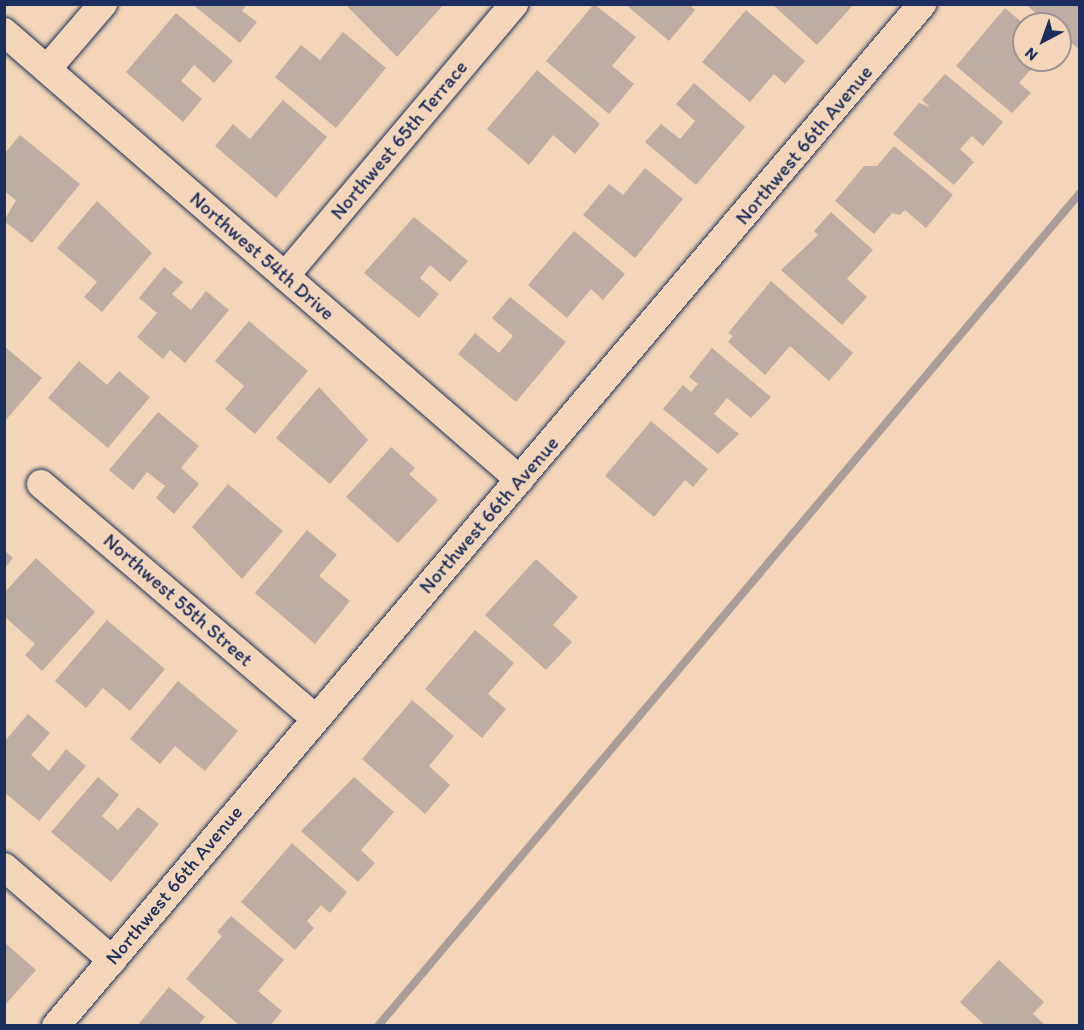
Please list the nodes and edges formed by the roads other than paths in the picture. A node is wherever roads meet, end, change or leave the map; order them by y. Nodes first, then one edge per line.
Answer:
1 (103, 4) edge
2 (514, 4) edge
3 (922, 4) edge
4 (4, 32) edge
5 (47, 69) junction
6 (285, 276) junction
7 (520, 480) junction
8 (41, 484) dead end
9 (314, 717) junction
10 (4, 867) edge
11 (112, 960) junction
12 (56, 1026) edge

1 - 5 street
2 - 6 street, Northwest 65th Terrace
3 - 7 street, Northwest 66th Avenue
4 - 5 street, Northwest 54th Drive
5 - 6 street, Northwest 54th Drive
6 - 7 street, Northwest 54th Drive
7 - 9 street, Northwest 66th Avenue
8 - 9 street, Northwest 55th Street
9 - 11 street, Northwest 66th Avenue
10 - 11 street
11 - 12 street, Northwest 66th Avenue

